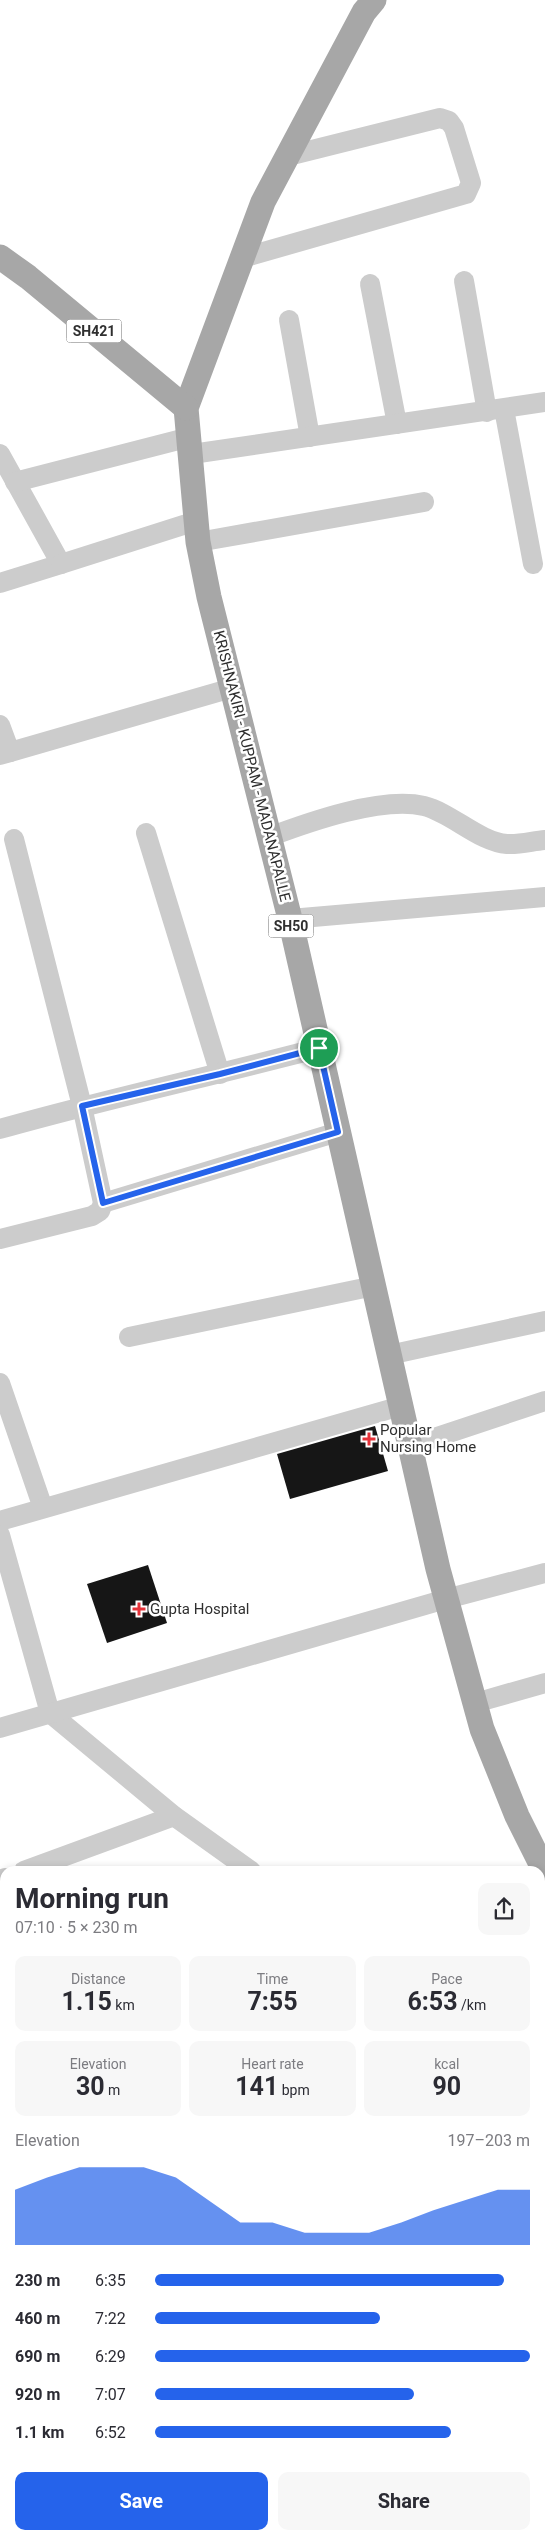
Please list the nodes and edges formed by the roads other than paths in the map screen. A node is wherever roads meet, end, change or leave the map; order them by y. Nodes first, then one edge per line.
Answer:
1 (374, 0) edge
2 (288, 156) junction
3 (0, 257) edge
4 (242, 258) junction
5 (464, 281) dead end
6 (370, 284) dead end
7 (289, 320) dead end
8 (545, 402) edge
9 (186, 408) junction
10 (495, 410) junction
11 (397, 424) junction
12 (310, 437) junction
13 (191, 445) junction
14 (0, 454) edge
15 (16, 482) junction
16 (424, 502) dead end
17 (197, 531) junction
18 (61, 564) junction
19 (534, 564) dead end
20 (0, 583) edge
21 (232, 688) junction
22 (0, 724) edge
23 (5, 754) edge
24 (146, 833) dead end
25 (269, 837) junction
26 (14, 839) dead end
27 (545, 840) edge
28 (545, 897) edge
29 (290, 919) junction
30 (319, 1048) junction
31 (220, 1074) junction
32 (82, 1106) junction
33 (0, 1128) edge
34 (338, 1132) junction
35 (103, 1203) junction
36 (0, 1239) edge
37 (374, 1286) junction
38 (545, 1320) edge
39 (128, 1337) dead end
40 (389, 1356) junction
41 (0, 1383) edge
42 (545, 1401) edge
43 (401, 1406) junction
44 (410, 1446) junction
45 (43, 1508) junction
46 (0, 1521) edge
47 (0, 1535) edge
48 (545, 1573) edge
49 (446, 1599) junction
50 (545, 1683) edge
51 (475, 1703) junction
52 (50, 1713) junction
53 (0, 1728) edge
54 (174, 1816) junction
55 (38, 1866) edge
56 (235, 1866) edge
57 (542, 1866) edge

1 - 2 main road, KRISHNAKIRI - KUPPAM - MADANAPALLE / SH50
2 - 4 main road, KRISHNAKIRI - KUPPAM - MADANAPALLE / SH50
2 - 4 street
3 - 9 main road, SH421
4 - 9 main road, KRISHNAKIRI - KUPPAM - MADANAPALLE / SH50
5 - 10 street
6 - 11 street
7 - 12 street
8 - 10 street
9 - 13 main road, KRISHNAKIRI - KUPPAM - MADANAPALLE / SH50
10 - 11 street
10 - 19 street
11 - 12 street
12 - 13 street
13 - 15 street
13 - 17 main road, KRISHNAKIRI - KUPPAM - MADANAPALLE / SH50
14 - 15 street
15 - 18 street
16 - 17 street
17 - 18 street
17 - 21 main road, KRISHNAKIRI - KUPPAM - MADANAPALLE / SH50
18 - 20 street
21 - 23 street
21 - 25 main road, KRISHNAKIRI - KUPPAM - MADANAPALLE / SH50
22 - 23 street
24 - 31 street
25 - 27 street
25 - 29 main road, KRISHNAKIRI - KUPPAM - MADANAPALLE / SH50
26 - 32 street
28 - 29 street
29 - 30 main road, KRISHNAKIRI - KUPPAM - MADANAPALLE / SH50
30 - 31 street
30 - 34 main road, KRISHNAKIRI - KUPPAM - MADANAPALLE / SH50
31 - 32 street
32 - 33 street
32 - 35 street
34 - 35 street
34 - 37 main road, KRISHNAKIRI - KUPPAM - MADANAPALLE / SH50
35 - 36 street
37 - 39 street
37 - 40 main road, KRISHNAKIRI - KUPPAM - MADANAPALLE / SH50
38 - 40 street
40 - 43 main road, KRISHNAKIRI - KUPPAM - MADANAPALLE / SH50
41 - 45 street
42 - 44 street
43 - 44 main road, KRISHNAKIRI - KUPPAM - MADANAPALLE / SH50
43 - 45 street
44 - 49 main road, KRISHNAKIRI - KUPPAM - MADANAPALLE / SH50
45 - 46 street
47 - 52 street
48 - 49 street
49 - 51 main road, KRISHNAKIRI - KUPPAM - MADANAPALLE / SH50
49 - 52 street
50 - 51 street
51 - 57 main road, KRISHNAKIRI - KUPPAM - MADANAPALLE / SH50
52 - 53 street
52 - 54 street
54 - 55 street
54 - 56 street

